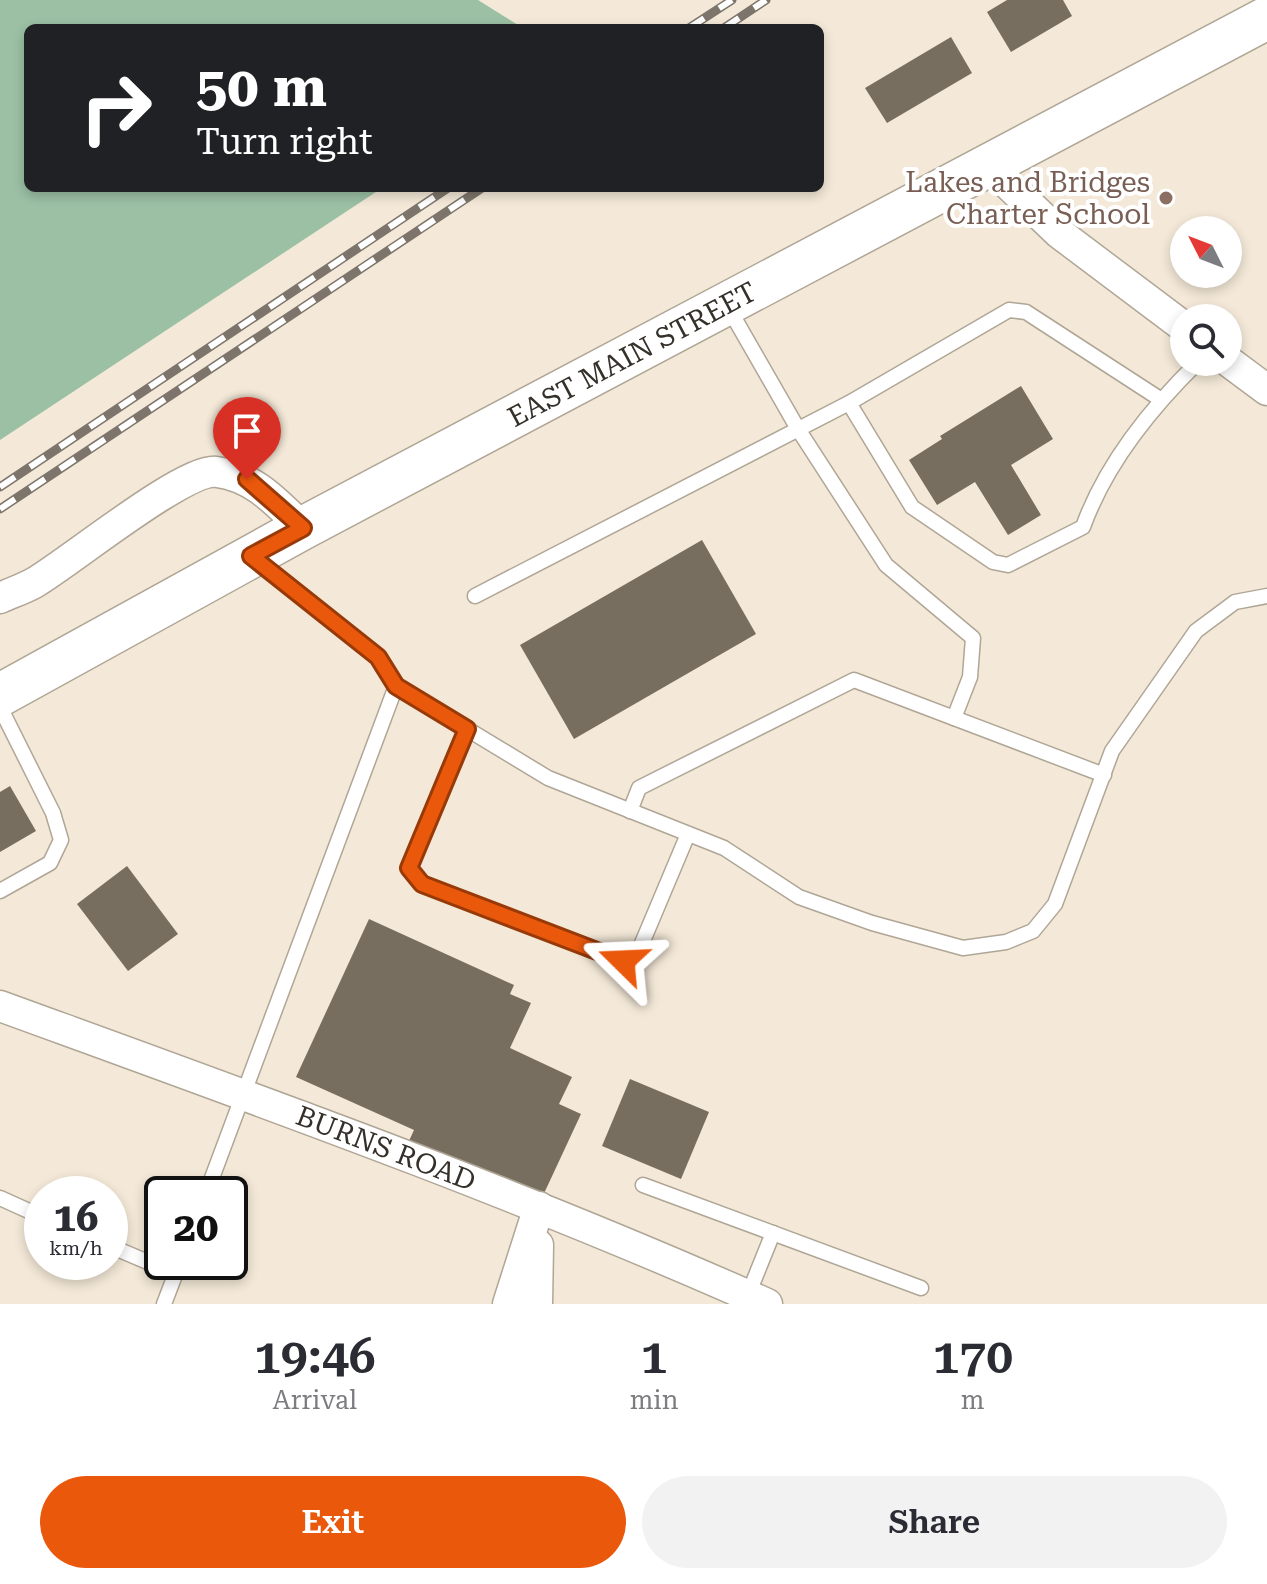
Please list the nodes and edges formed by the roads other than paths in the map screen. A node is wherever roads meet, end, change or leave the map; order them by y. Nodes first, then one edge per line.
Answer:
1 (1267, 18) edge
2 (988, 165) junction
3 (726, 303) junction
4 (1170, 316) edge
5 (1242, 371) edge
6 (1184, 376) edge
7 (1267, 390) edge
8 (1160, 399) junction
9 (849, 403) junction
10 (798, 429) junction
11 (303, 528) junction
12 (251, 556) junction
13 (475, 596) dead end
14 (1267, 596) edge
15 (0, 598) edge
16 (396, 686) junction
17 (0, 695) edge
18 (0, 707) edge
19 (954, 718) junction
20 (467, 729) junction
21 (1104, 775) junction
22 (630, 811) junction
23 (688, 834) junction
24 (0, 891) edge
25 (0, 1006) edge
26 (243, 1095) junction
27 (213, 1176) edge
28 (643, 1185) dead end
29 (0, 1198) edge
30 (539, 1207) junction
31 (24, 1209) edge
32 (773, 1233) junction
33 (173, 1280) edge
34 (921, 1288) dead end
35 (757, 1300) edge
36 (164, 1304) edge
37 (508, 1304) edge
38 (537, 1304) edge

1 - 2 main road, EAST MAIN STREET
2 - 3 main road, EAST MAIN STREET
2 - 4 street
3 - 10 lane
3 - 11 main road, EAST MAIN STREET
5 - 7 street
6 - 8 lane
8 - 9 lane
8 - 9 lane
9 - 10 lane
10 - 13 lane
10 - 19 lane
11 - 12 main road, EAST MAIN STREET
11 - 15 street
12 - 16 lane
12 - 17 main road, EAST MAIN STREET
14 - 21 lane
16 - 20 lane
16 - 26 lane
18 - 24 lane
19 - 21 lane
19 - 22 lane
20 - 22 lane
20 - 23 lane
21 - 23 lane
22 - 23 lane
25 - 26 street, BURNS ROAD
26 - 27 lane
26 - 30 street, BURNS ROAD
28 - 32 lane
29 - 31 lane
30 - 35 street, BURNS ROAD
30 - 37 street
30 - 38 street
32 - 34 lane
32 - 35 lane
33 - 36 lane

